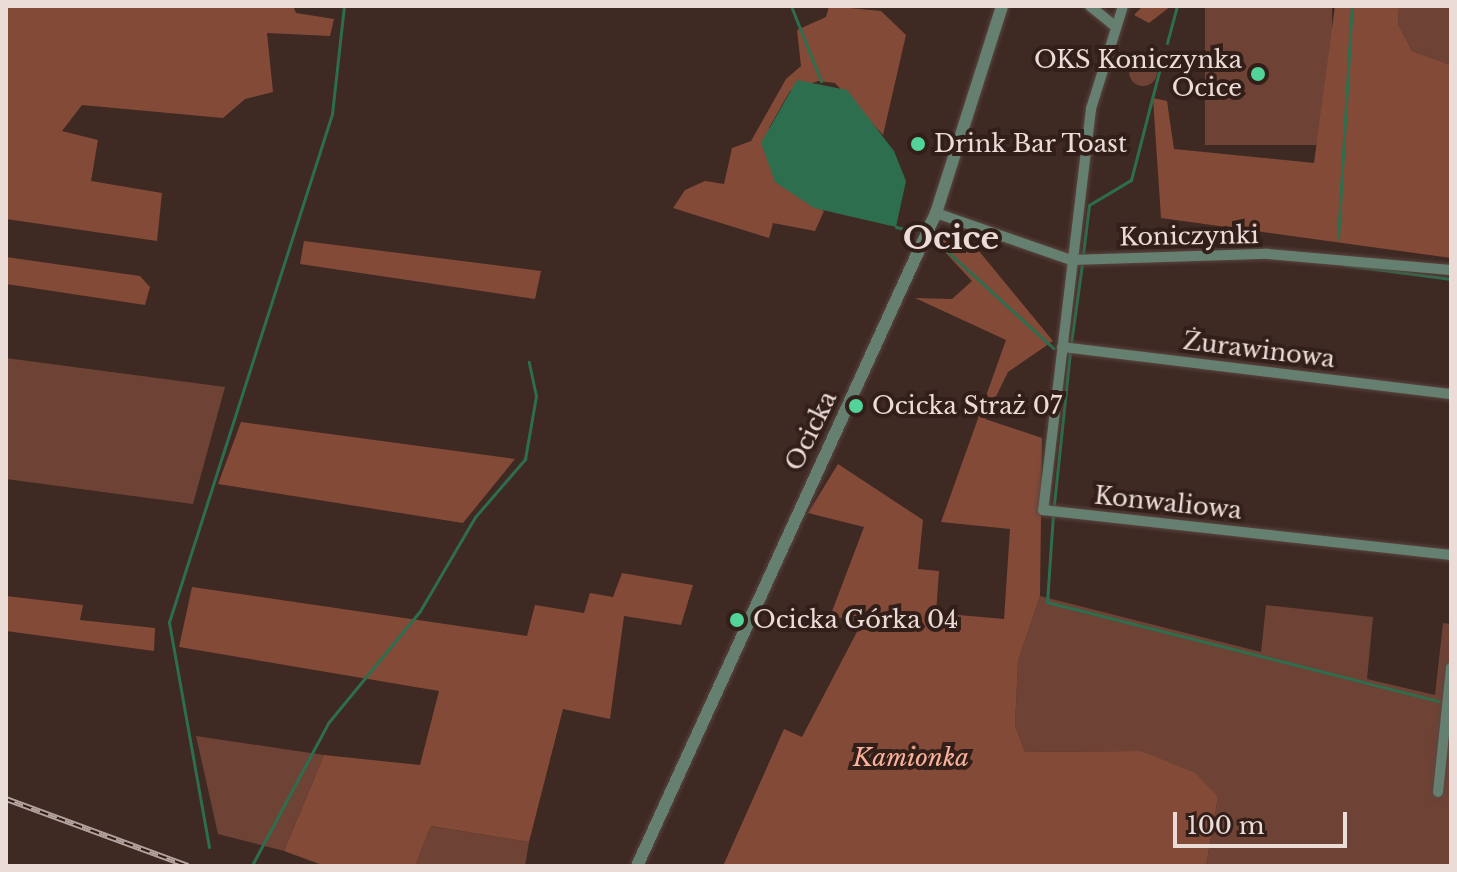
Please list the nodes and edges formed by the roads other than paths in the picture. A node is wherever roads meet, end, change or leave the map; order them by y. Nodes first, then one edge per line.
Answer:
1 (1002, 6) edge
2 (1090, 6) edge
3 (1123, 6) edge
4 (1115, 26) junction
5 (936, 213) junction
6 (1071, 260) junction
7 (1451, 270) edge
8 (1062, 347) junction
9 (1451, 394) edge
10 (1451, 555) edge
11 (1451, 668) edge
12 (1438, 792) dead end
13 (637, 866) edge

1 - 5 street, Ocicka
2 - 4 street
3 - 4 street
4 - 6 street
5 - 6 street, Koniczynki
5 - 13 street, Ocicka
6 - 7 street, Koniczynki
6 - 8 street
8 - 9 street, Żurawinowa
8 - 10 street, Konwaliowa
11 - 12 street

